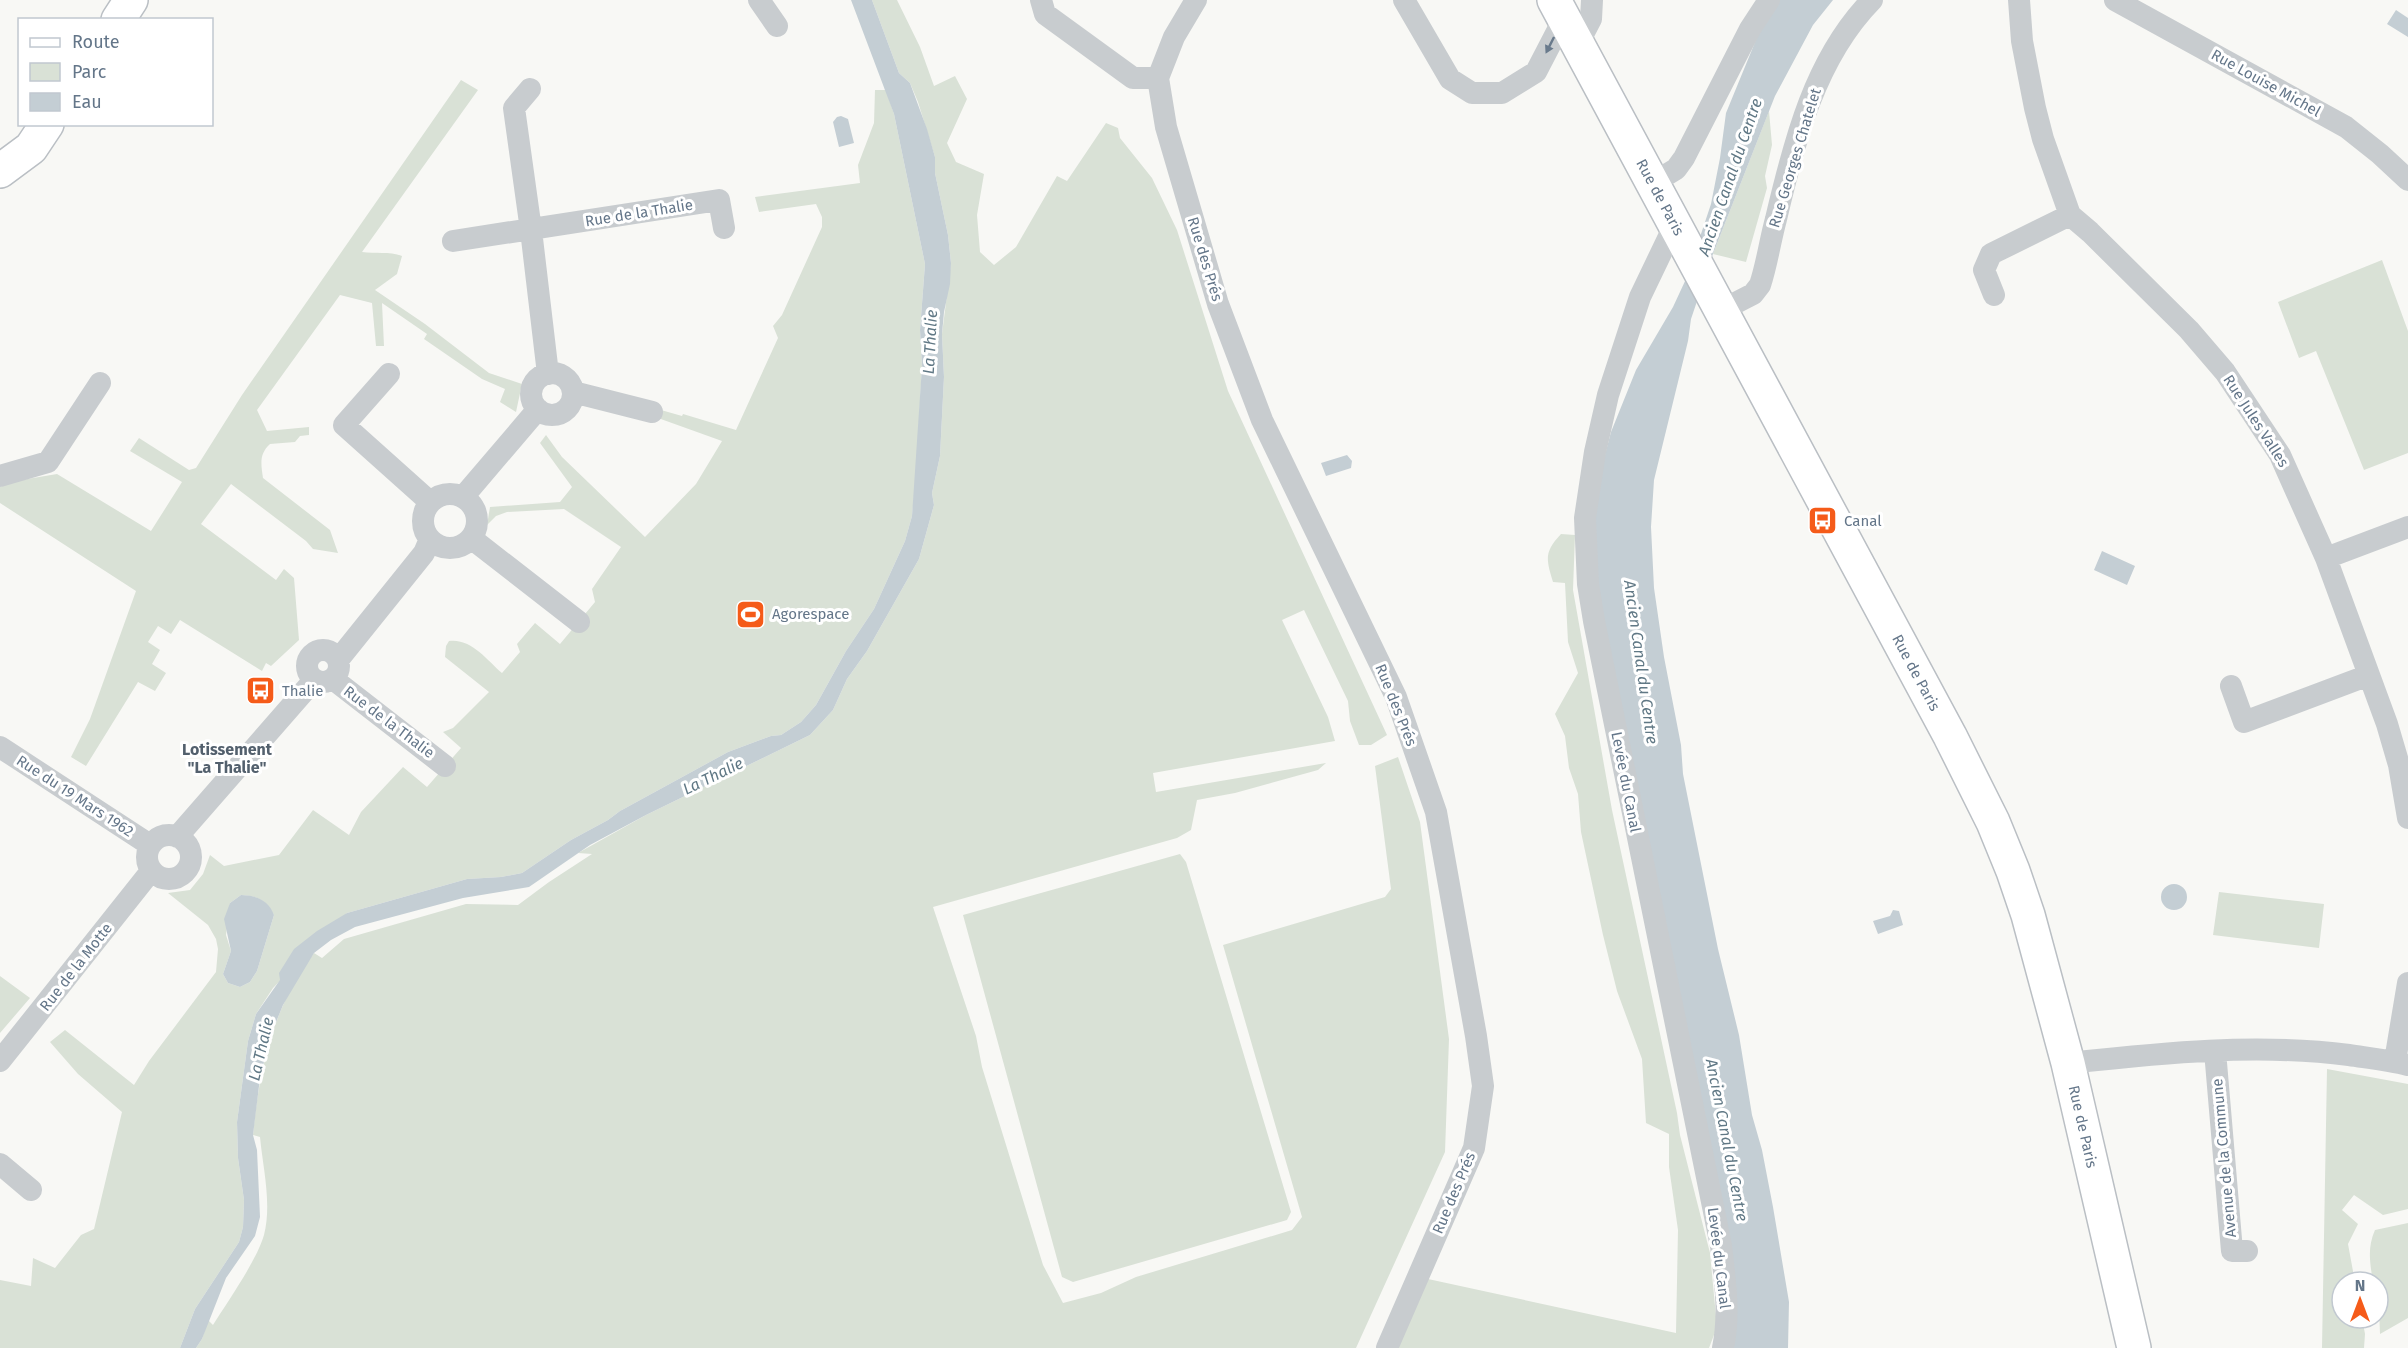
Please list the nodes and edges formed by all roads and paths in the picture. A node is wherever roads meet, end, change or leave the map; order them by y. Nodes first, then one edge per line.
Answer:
1 (131, 0) edge
2 (759, 0) edge
3 (1041, 0) edge
4 (1196, 0) edge
5 (1404, 0) edge
6 (1592, 0) edge
7 (1769, 0) edge
8 (1872, 0) edge
9 (2019, 0) edge
10 (2115, 0) edge
11 (119, 18) edge
12 (1565, 20) edge
13 (777, 26) dead end
14 (1158, 78) junction
15 (530, 89) dead end
16 (46, 126) edge
17 (0, 171) edge
18 (2408, 180) edge
19 (1653, 183) junction
20 (2070, 215) junction
21 (724, 228) dead end
22 (531, 230) junction
23 (1680, 234) junction
24 (453, 241) dead end
25 (1994, 295) dead end
26 (1720, 307) junction
27 (389, 374) dead end
28 (548, 374) junction
29 (99, 383) dead end
30 (573, 392) junction
31 (538, 409) junction
32 (652, 412) dead end
33 (0, 476) edge
34 (463, 497) junction
35 (430, 502) junction
36 (2408, 527) edge
37 (471, 538) junction
38 (430, 539) junction
39 (2326, 558) junction
40 (579, 622) dead end
41 (328, 673) junction
42 (2369, 675) junction
43 (2231, 686) dead end
44 (0, 747) edge
45 (445, 766) dead end
46 (2408, 819) edge
47 (177, 837) junction
48 (150, 845) junction
49 (151, 871) junction
50 (2408, 983) edge
51 (2215, 1051) junction
52 (0, 1061) edge
53 (2068, 1063) junction
54 (2402, 1063) edge
55 (0, 1164) edge
56 (31, 1190) dead end
57 (2247, 1251) dead end
58 (1387, 1348) edge
59 (1722, 1348) edge
60 (2134, 1348) edge

1 - 11 main road
2 - 13 street
3 - 14 street
4 - 14 street
12 -> 5 street
6 - 12 street
7 - 19 street
8 - 26 street, Rue Georges Chatelet
9 - 20 street, Rue Jules Valles
10 - 18 street, Rue Louise Michel
12 - 19 main road, Rue de Paris
14 - 58 street, Rue des Prés
15 - 22 street
16 - 17 main road
19 - 23 main road, Rue de Paris
20 - 25 street
20 - 39 street, Rue Jules Valles
21 - 22 street, Rue de la Thalie
22 - 24 street, Rue de la Thalie
22 - 28 street
23 - 26 main road, Rue de Paris
23 - 59 street, Levée du Canal
26 - 53 main road, Rue de Paris
27 - 35 street
28 - 30 street
28 - 31 street
29 - 33 street
30 - 31 street
30 - 32 street
31 - 34 street
34 - 35 street
34 - 37 street
35 - 38 street
36 - 39 street
37 - 38 street
37 - 40 street
38 - 41 street
39 - 42 street, Rue Jules Valles
41 - 45 street, Rue de la Thalie
41 - 47 street
42 - 43 street
42 - 46 street, Rue Jules Valles
44 - 48 street, Rue du 19 Mars 1962
47 - 48 street
47 - 49 street
48 - 49 street
49 - 52 street, Rue de la Motte
50 - 54 street
51 - 53 street
51 - 54 street
51 - 57 street, Avenue de la Commune
53 - 60 main road, Rue de Paris
55 - 56 street

